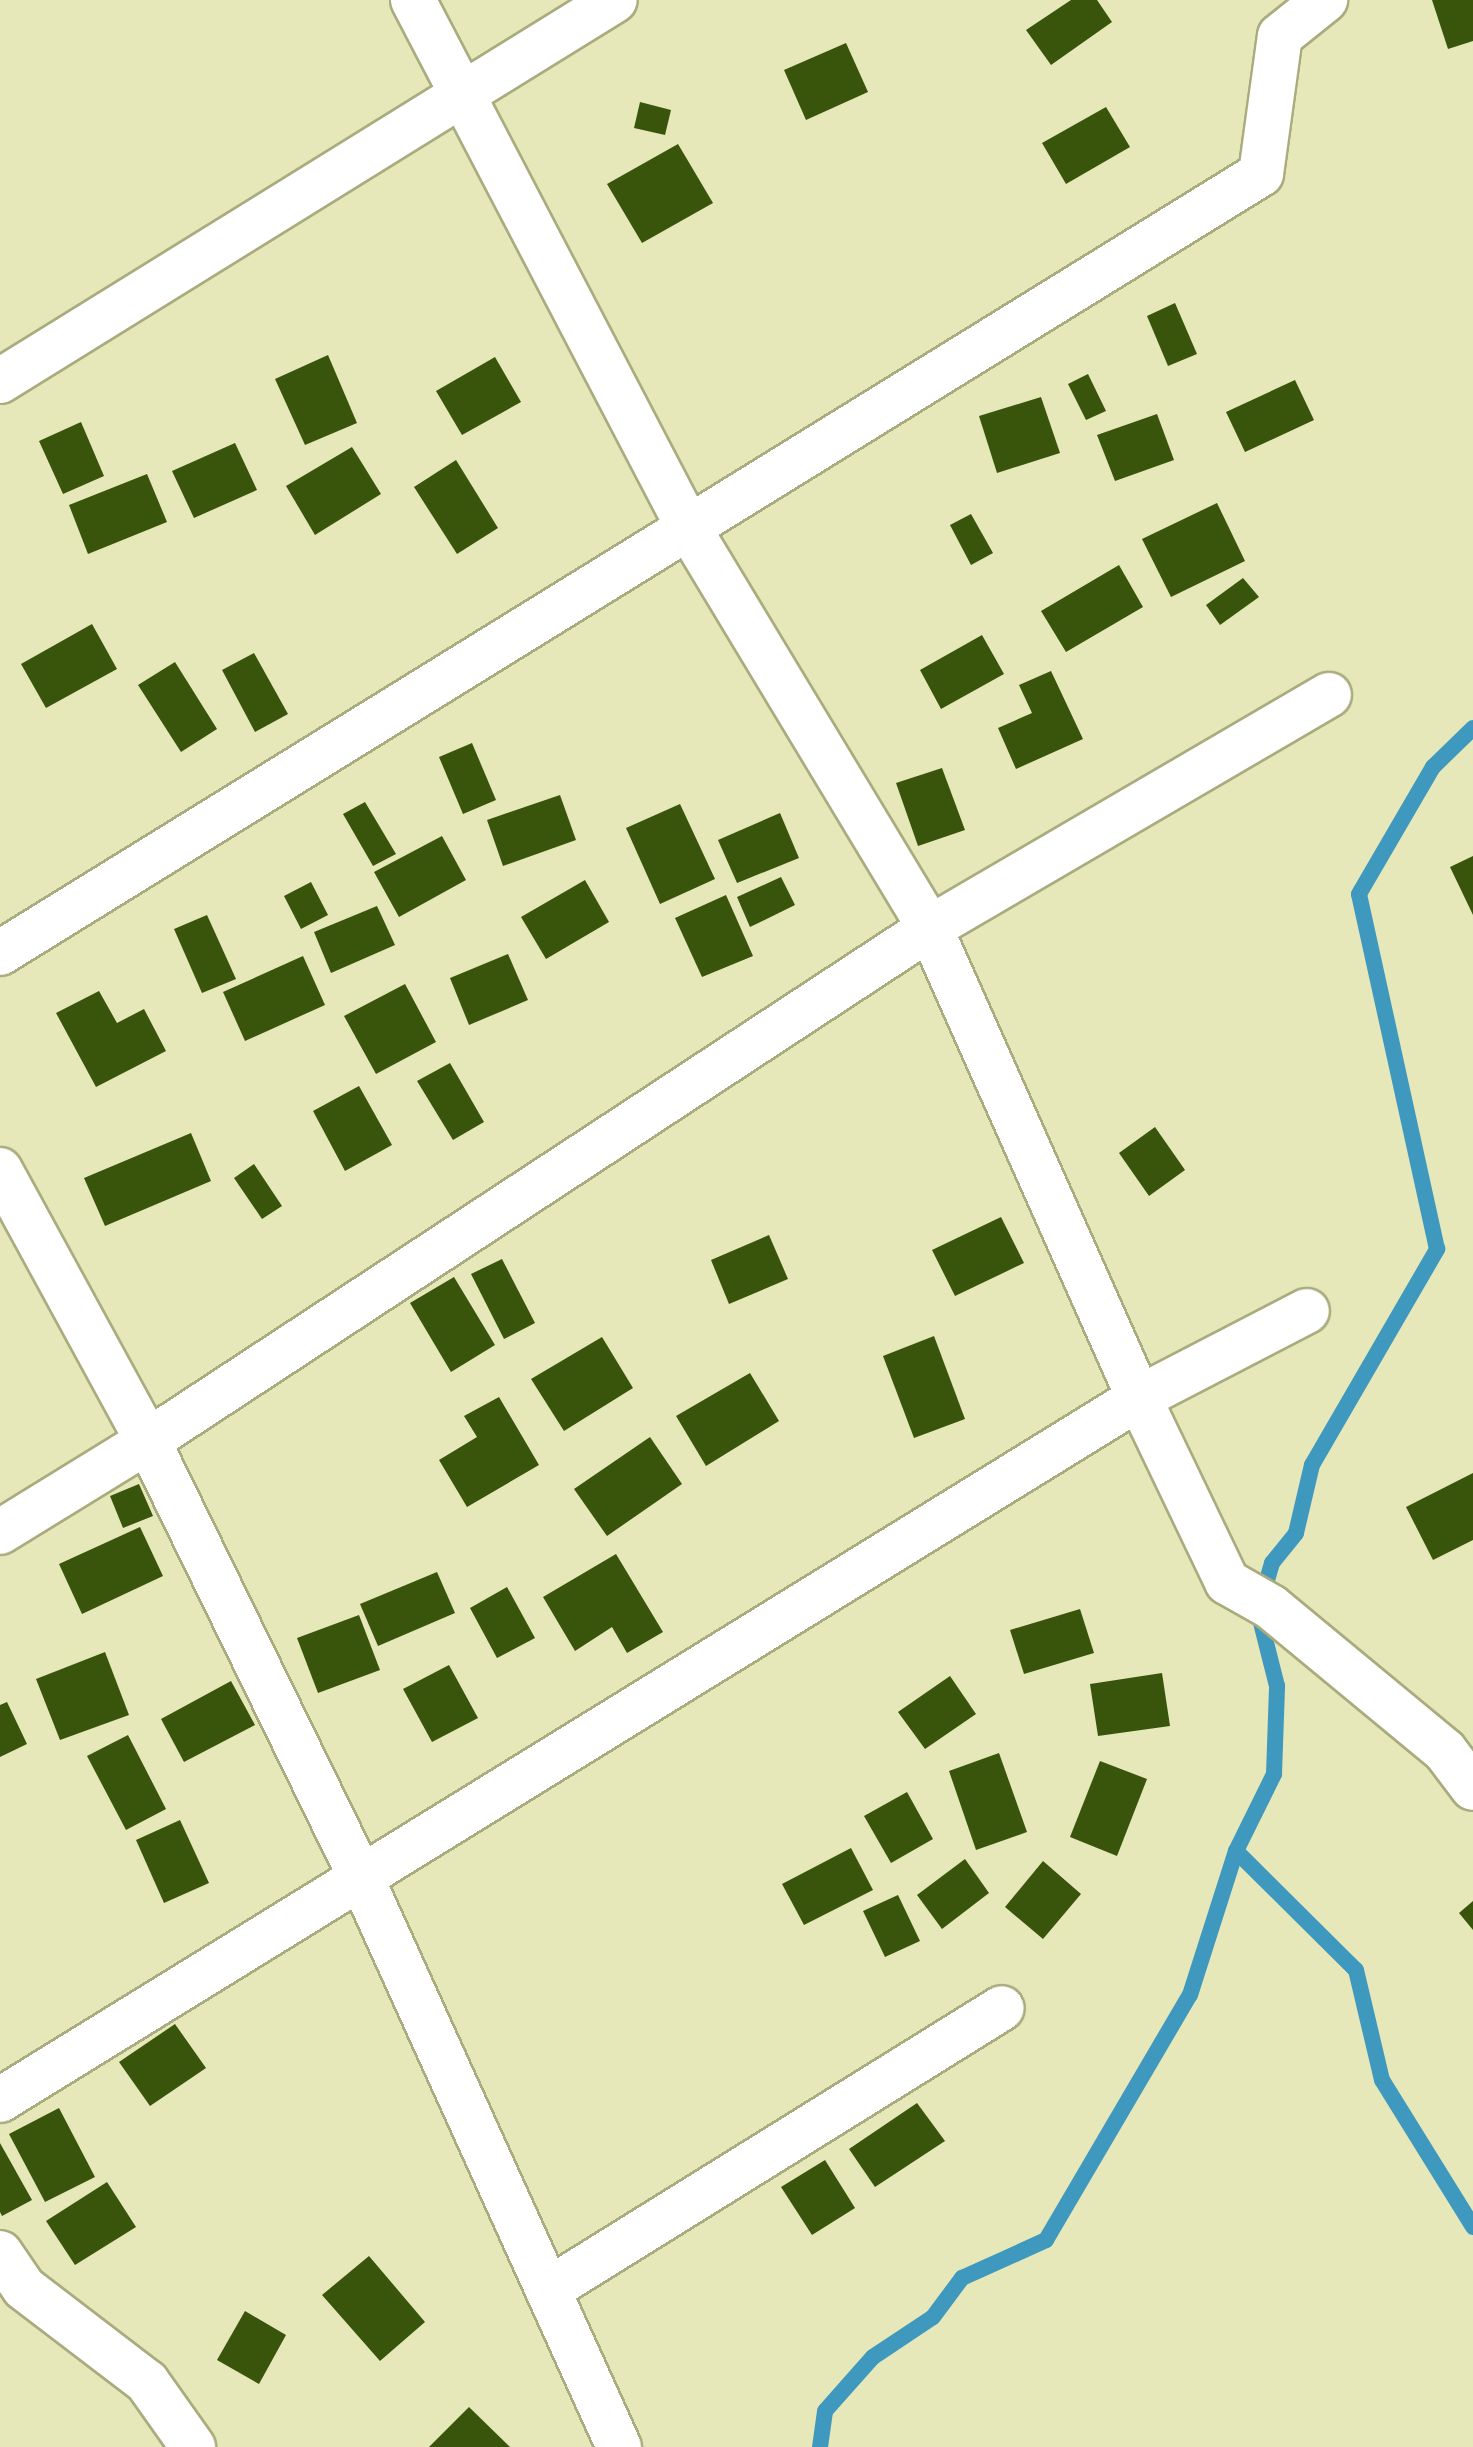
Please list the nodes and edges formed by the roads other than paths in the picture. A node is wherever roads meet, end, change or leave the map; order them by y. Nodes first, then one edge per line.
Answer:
1 (413, 0) edge
2 (615, 0) edge
3 (1325, 0) edge
4 (460, 95) junction
5 (0, 381) edge
6 (688, 527) junction
7 (1329, 695) dead end
8 (930, 928) junction
9 (0, 953) edge
10 (0, 1170) edge
11 (1307, 1311) dead end
12 (1139, 1398) junction
13 (148, 1441) junction
14 (0, 1532) edge
15 (1459, 1742) edge
16 (1473, 1788) edge
17 (360, 1875) junction
18 (1002, 2008) dead end
19 (0, 2100) edge
20 (0, 2253) edge
21 (548, 2290) junction
22 (193, 2447) edge
23 (619, 2447) edge

1 - 4 street
2 - 4 street
3 - 6 street
4 - 5 street
4 - 6 street
6 - 8 street
6 - 9 street
7 - 8 street
8 - 12 street
8 - 13 street
10 - 13 street
11 - 12 street
12 - 15 street
12 - 17 street
13 - 14 street
13 - 17 street
15 - 16 street
17 - 19 street
17 - 21 street
18 - 21 street
20 - 22 street
21 - 23 street

